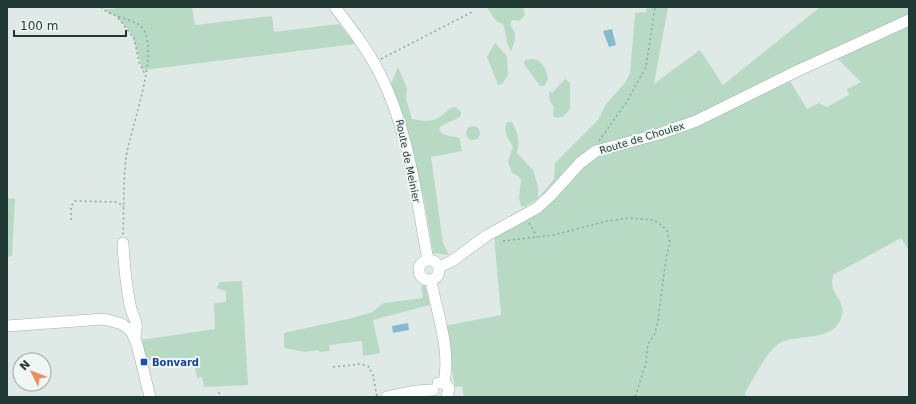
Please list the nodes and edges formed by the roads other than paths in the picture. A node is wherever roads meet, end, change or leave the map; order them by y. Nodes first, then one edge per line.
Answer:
1 (335, 7) edge
2 (909, 20) edge
3 (123, 242) road end
4 (428, 260) junction
5 (439, 267) junction
6 (431, 281) junction
7 (133, 313) junction
8 (115, 321) junction
9 (7, 326) edge
10 (135, 337) junction
11 (444, 383) junction
12 (434, 394) edge
13 (150, 397) edge
14 (387, 397) edge
15 (446, 397) edge

1 - 4 street, Route de Meinier
2 - 5 street, Route de Choulex
3 - 7 street
4 - 5 street
4 - 6 street
5 - 6 street
6 - 11 street
7 - 8 street
7 - 10 street
8 - 9 street
8 - 10 street
10 - 13 street
11 - 12 street
11 - 15 street
12 - 14 street

